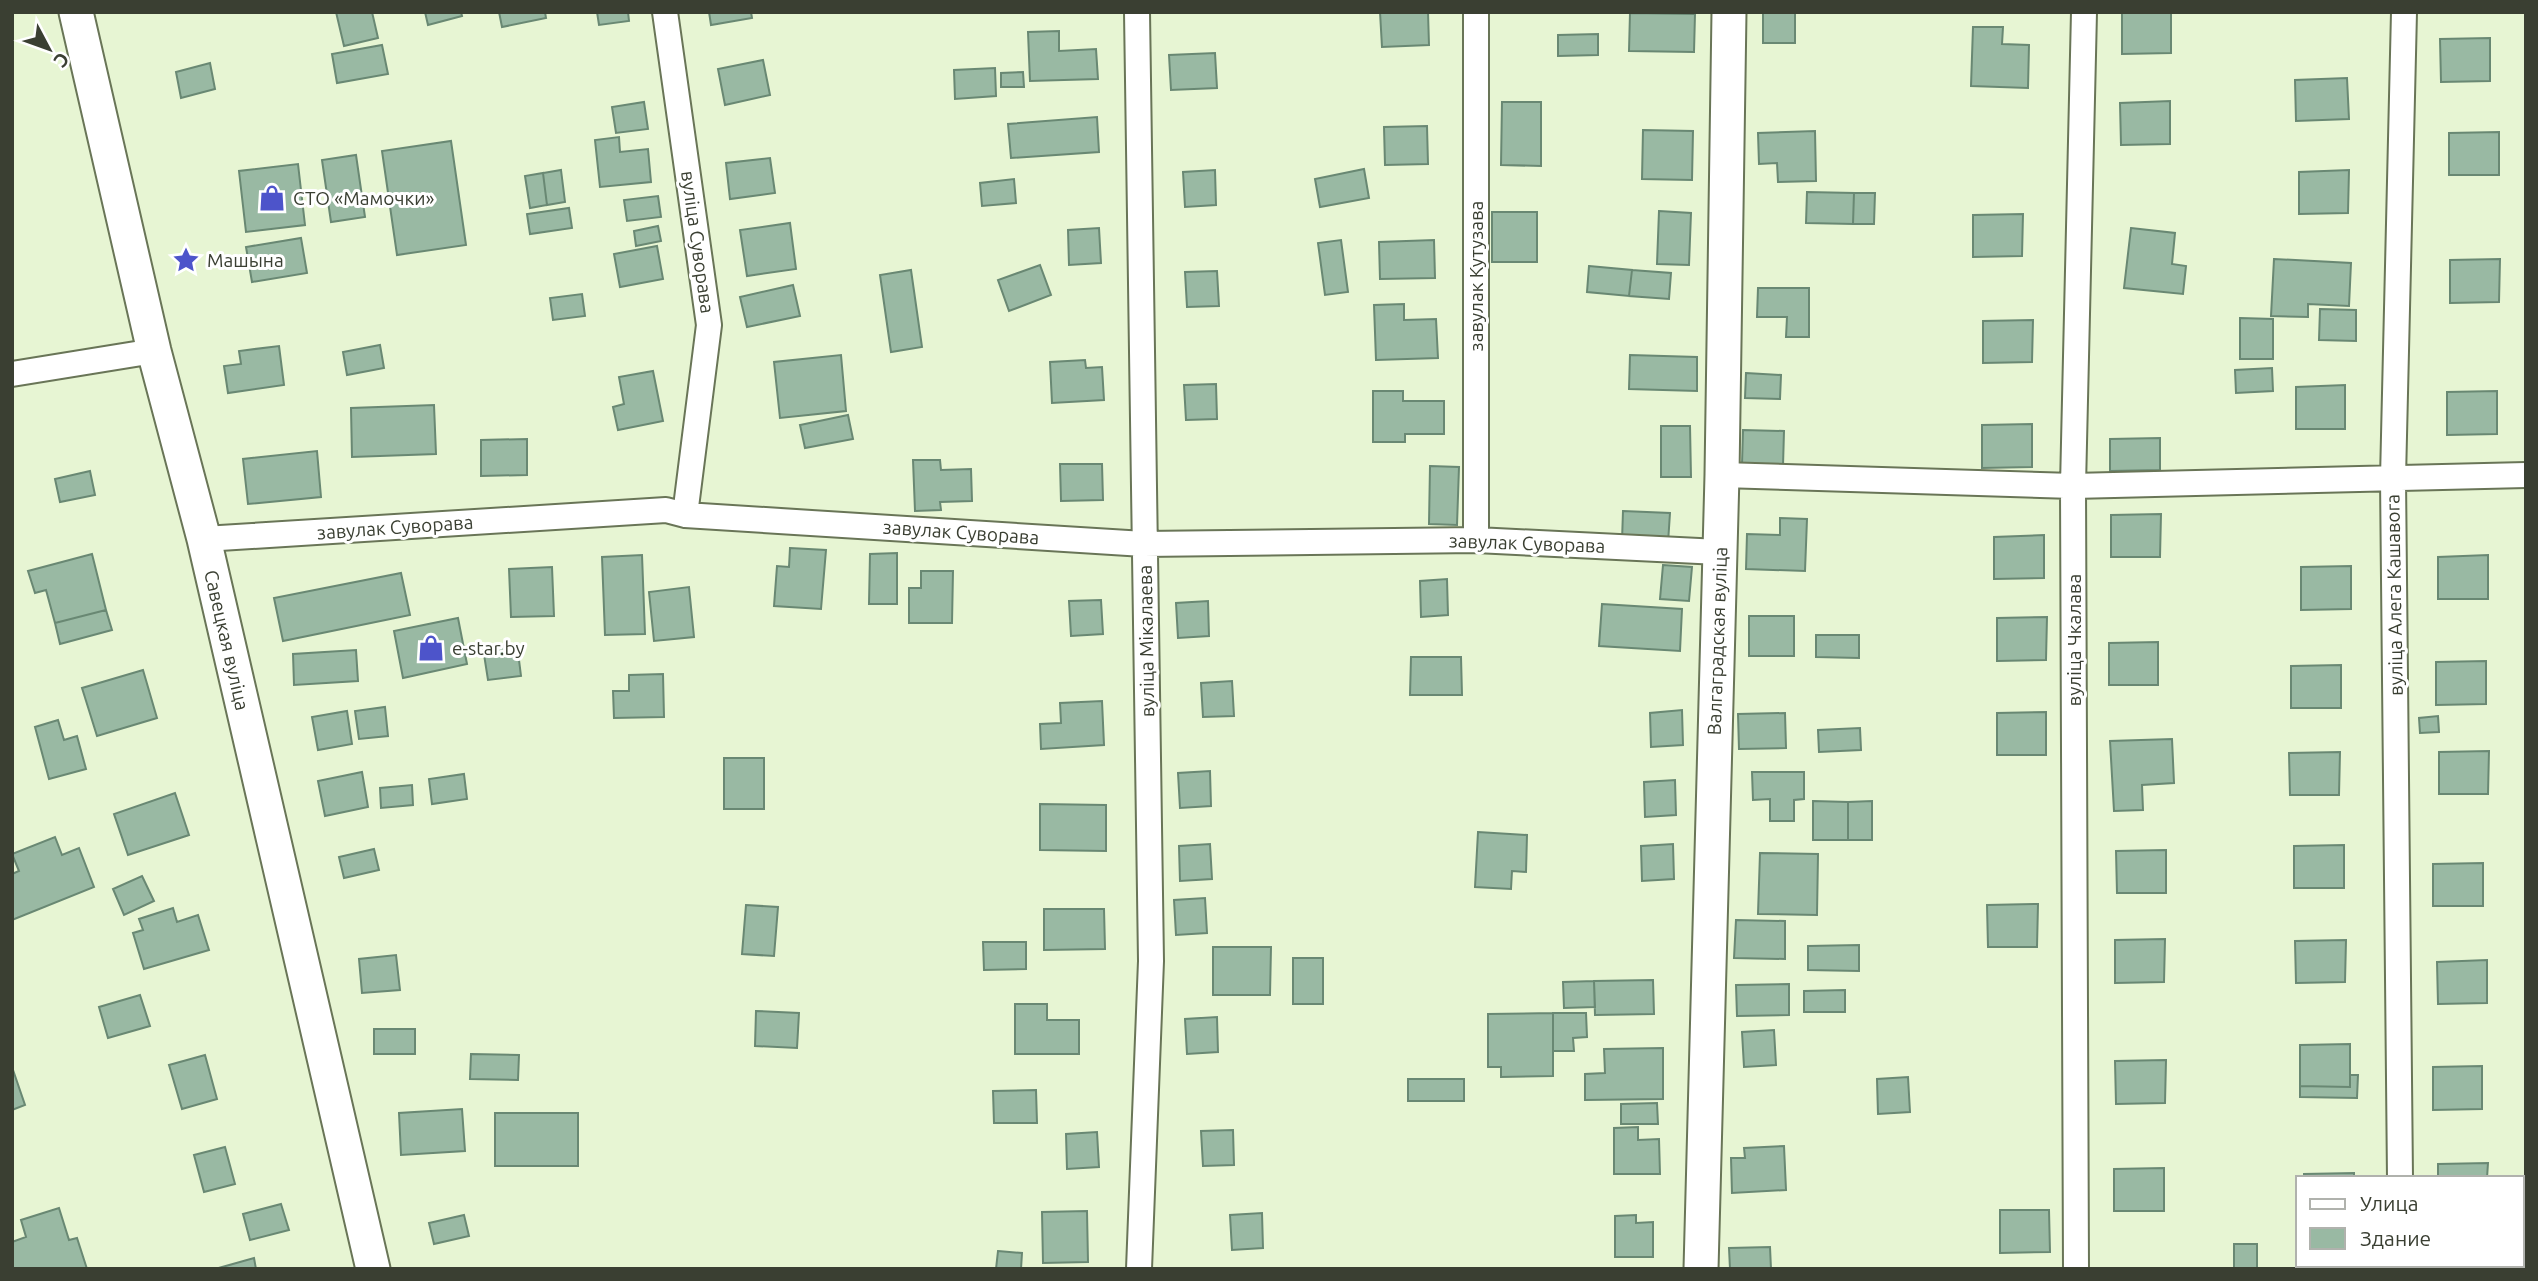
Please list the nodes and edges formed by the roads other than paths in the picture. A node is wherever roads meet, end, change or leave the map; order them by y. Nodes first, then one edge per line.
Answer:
1 (76, 12) edge
2 (665, 12) edge
3 (1137, 12) edge
4 (1476, 12) edge
5 (1729, 12) edge
6 (2084, 12) edge
7 (2404, 12) edge
8 (154, 351) junction
9 (12, 374) edge
10 (1722, 475) junction
11 (2526, 475) edge
12 (2393, 478) junction
13 (2073, 486) junction
14 (685, 515) junction
15 (204, 539) junction
16 (1476, 540) junction
17 (1144, 544) junction
18 (1718, 552) junction
19 (2400, 1176) edge
20 (373, 1269) edge
21 (1139, 1269) edge
22 (1701, 1269) edge
23 (2076, 1269) edge

1 - 8 main road, Савецкая вуліца
2 - 14 street, вуліца Суворава
3 - 17 street, вуліца Мікалаева
4 - 16 street, завулак Кутузава
5 - 10 main road, Валгаградская вуліца
6 - 13 street, вуліца Чкалава
7 - 12 street, вуліца Алега Кашавога
8 - 9 street
8 - 15 main road, Савецкая вуліца
10 - 13 street
10 - 18 main road, Валгаградская вуліца
11 - 12 street
12 - 13 street
12 - 19 street, вуліца Алега Кашавога
13 - 23 street, вуліца Чкалава
14 - 15 street, завулак Суворава
14 - 17 street, завулак Суворава
15 - 20 main road, Савецкая вуліца
16 - 17 street, завулак Суворава
16 - 18 street, завулак Суворава
17 - 21 street, вуліца Мікалаева
18 - 22 main road, Валгаградская вуліца

